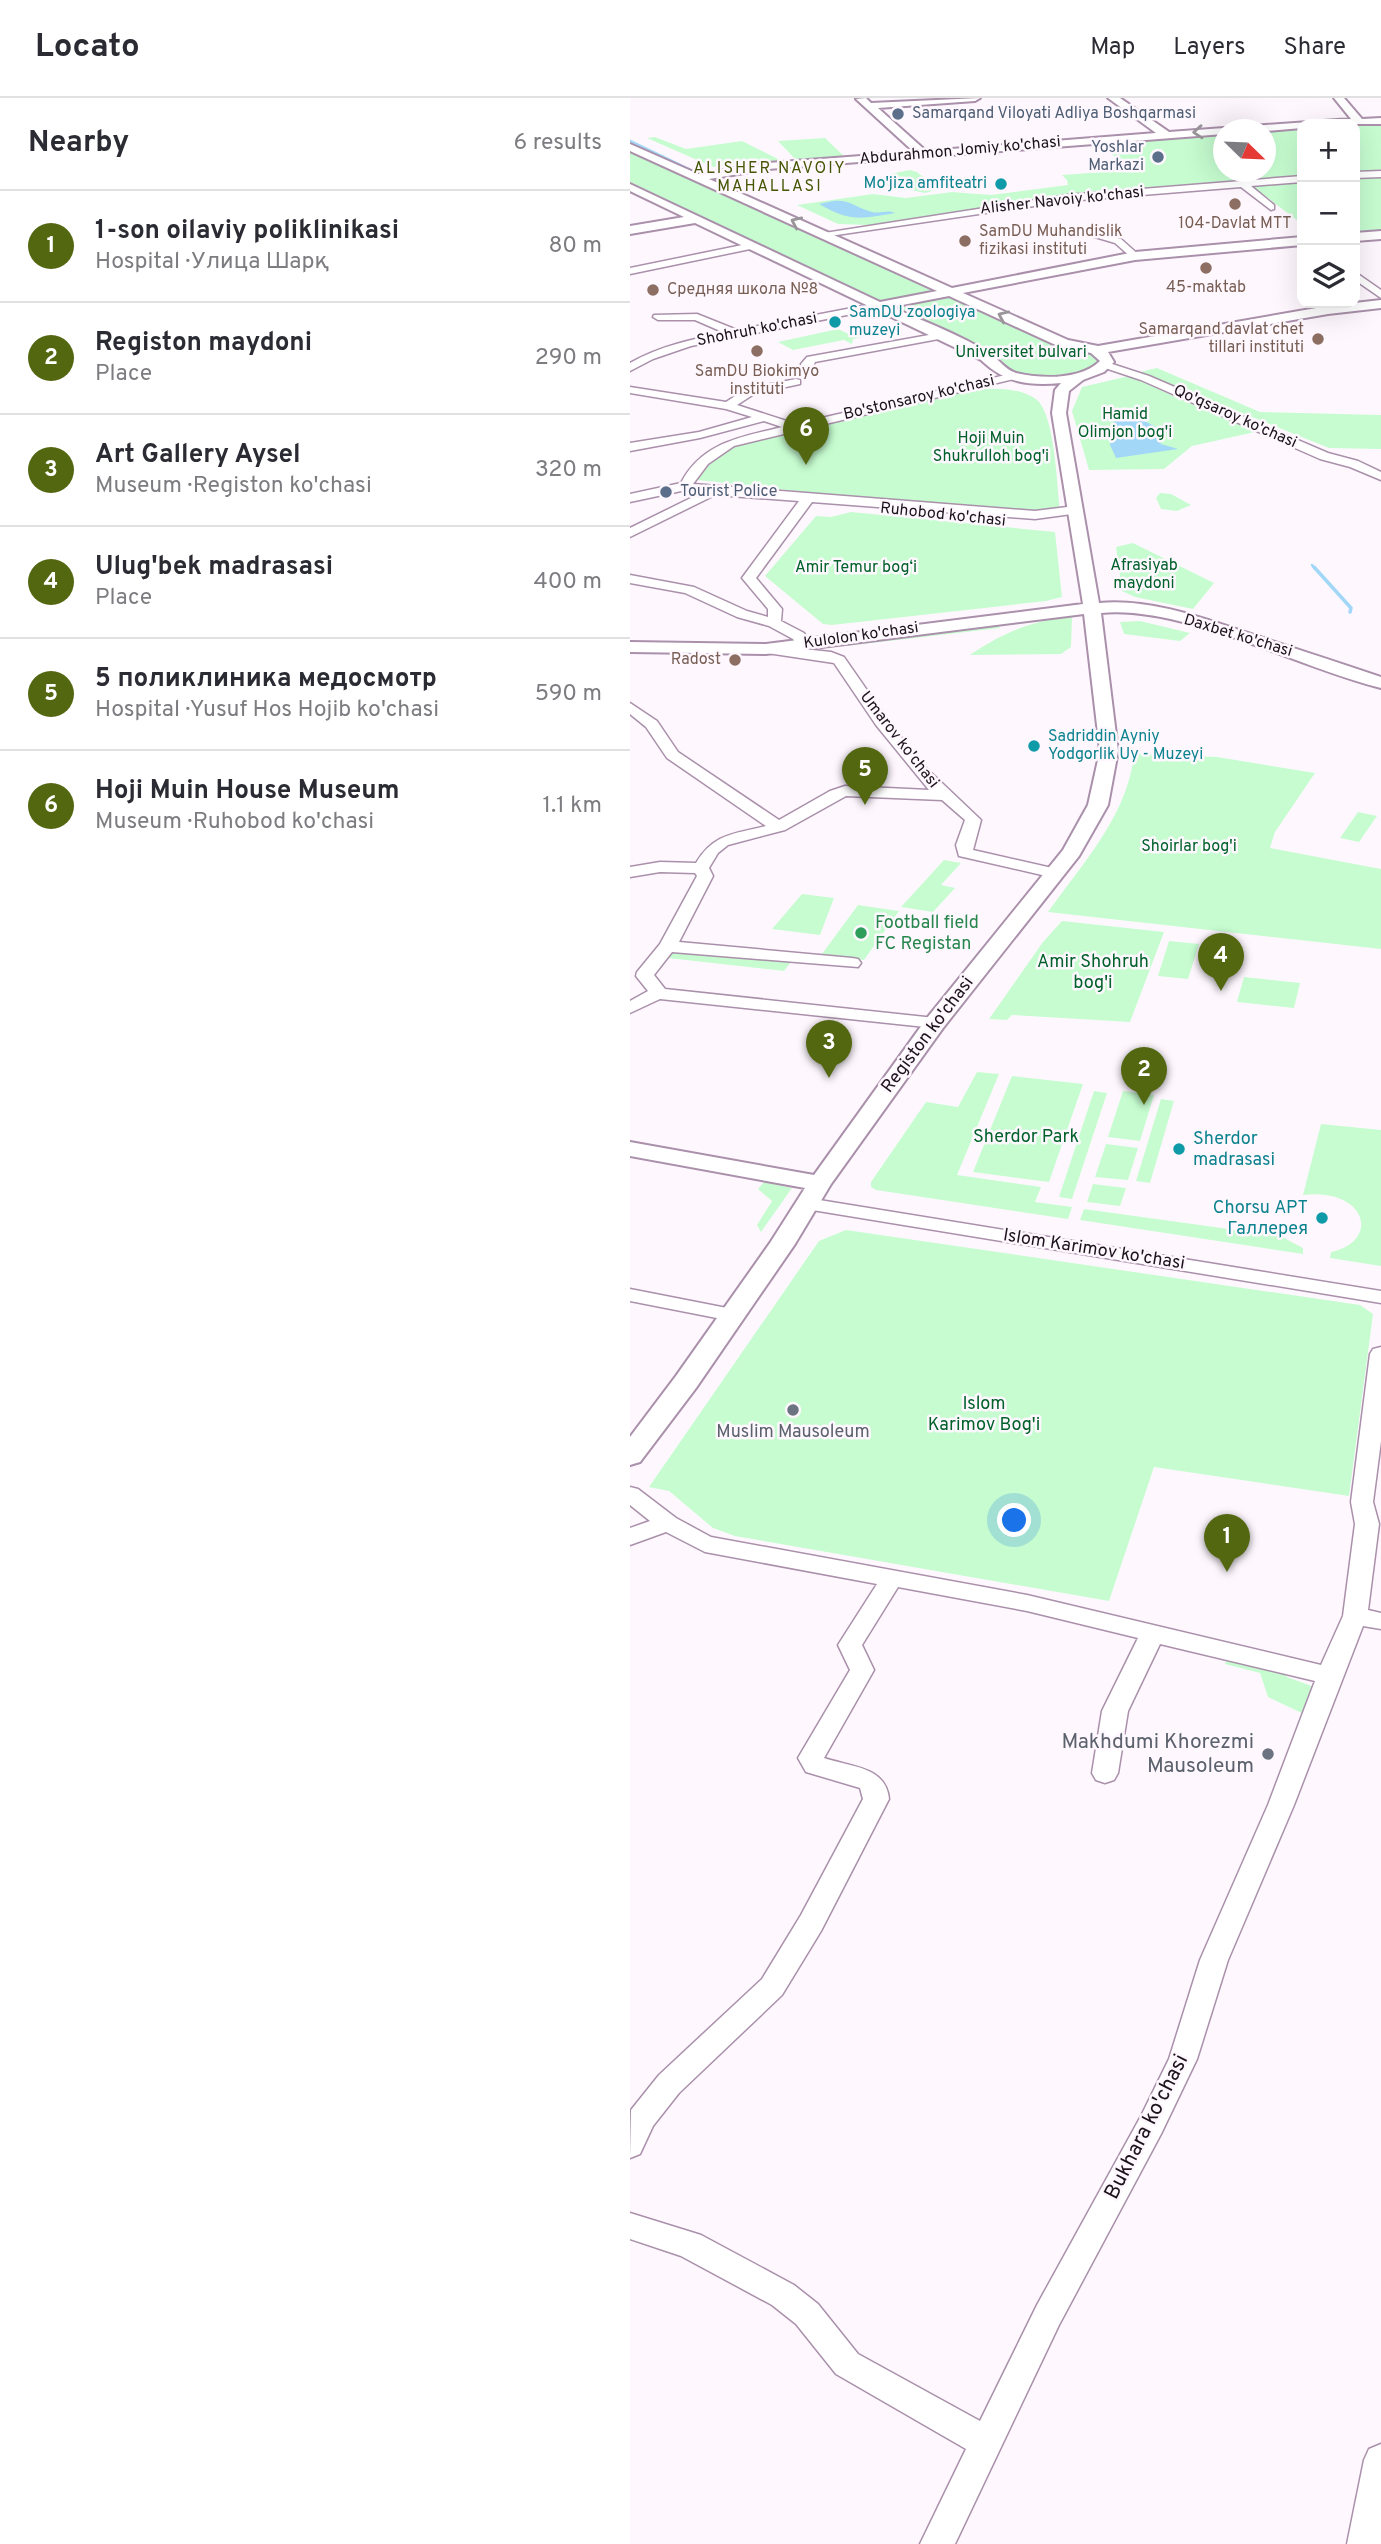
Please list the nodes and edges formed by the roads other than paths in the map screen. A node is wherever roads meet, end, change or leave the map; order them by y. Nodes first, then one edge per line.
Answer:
1 (860, 98) edge
2 (975, 98) edge
3 (1113, 98) edge
4 (1339, 98) edge
5 (947, 99) edge
6 (869, 106) junction
7 (1356, 119) edge
8 (1360, 121) edge
9 (1381, 121) edge
10 (1297, 125) edge
11 (1276, 127) edge
12 (1213, 132) edge
13 (1169, 135) junction
14 (630, 147) edge
15 (923, 154) junction
16 (1381, 174) edge
17 (1360, 175) edge
18 (698, 177) junction
19 (1297, 179) edge
20 (1243, 184) junction
21 (630, 187) edge
22 (1271, 207) dead end
23 (696, 219) junction
24 (630, 230) edge
25 (1091, 233) dead end
26 (823, 234) junction
27 (1381, 235) edge
28 (1360, 237) edge
29 (1297, 241) edge
30 (752, 246) junction
31 (1135, 256) junction
32 (630, 271) edge
33 (1360, 279) edge
34 (951, 292) junction
35 (1381, 295) edge
36 (878, 306) junction
37 (1381, 307) edge
38 (658, 317) dead end
39 (737, 334) junction
40 (940, 336) junction
41 (1065, 344) junction
42 (1129, 346) junction
43 (1097, 350) junction
44 (630, 353) edge
45 (649, 357) junction
46 (1106, 365) junction
47 (630, 368) edge
48 (807, 369) dead end
49 (1000, 372) junction
50 (1083, 376) junction
51 (1018, 377) junction
52 (1145, 378) junction
53 (796, 382) dead end
54 (630, 390) edge
55 (728, 406) junction
56 (1059, 413) junction
57 (765, 417) junction
58 (788, 425) junction
59 (630, 447) edge
60 (1324, 456) junction
61 (1381, 476) edge
62 (1381, 484) edge
63 (686, 486) junction
64 (713, 491) junction
65 (630, 498) edge
66 (808, 498) junction
67 (1075, 510) junction
68 (1067, 529) junction
69 (630, 533) edge
70 (630, 579) edge
71 (1087, 582) junction
72 (1039, 613) junction
73 (1092, 615) junction
74 (1170, 615) junction
75 (774, 622) junction
76 (803, 644) junction
77 (630, 647) edge
78 (766, 649) junction
79 (1381, 683) edge
80 (630, 708) edge
81 (943, 795) junction
82 (779, 827) junction
83 (701, 868) junction
84 (630, 872) edge
85 (1055, 873) junction
86 (668, 946) junction
87 (852, 963) dead end
88 (657, 993) junction
89 (630, 1008) edge
90 (935, 1023) junction
91 (630, 1149) edge
92 (813, 1193) junction
93 (630, 1295) edge
94 (1381, 1297) edge
95 (732, 1315) junction
96 (1381, 1354) edge
97 (630, 1456) edge
98 (630, 1494) edge
99 (668, 1522) junction
100 (630, 1537) edge
101 (891, 1580) junction
102 (1368, 1619) edge
103 (1153, 1632) junction
104 (1329, 1676) junction
105 (1105, 1773) dead end
106 (630, 2145) edge
107 (630, 2226) edge
108 (987, 2443) junction
109 (1381, 2460) edge
110 (936, 2544) edge
111 (1364, 2544) edge

1 - 6 main road
2 - 5 main road
3 - 13 main road
4 - 7 main road
5 - 6 main road
6 - 15 main road
8 - 9 main road
10 - 11 main road
12 -> 13 main road, Abdurahmon Jomiy ko'chasi
13 - 15 main road, Abdurahmon Jomiy ko'chasi
14 - 18 main road
15 - 18 main road, Abdurahmon Jomiy ko'chasi
16 - 17 street
26 -> 18 main road
19 - 20 street, Alisher Navoiy ko'chasi
20 - 22 street
20 - 26 street, Alisher Navoiy ko'chasi
21 - 23 main road
23 - 24 main road
23 - 30 main road
25 - 31 street
26 - 34 main road
27 - 28 main road
29 - 31 main road, Shohruh ko'chasi
30 - 32 street
30 - 36 main road
31 - 34 main road, Shohruh ko'chasi
33 - 35 street
34 - 36 main road, Shohruh ko'chasi
41 -> 34 main road
36 - 39 street, Shohruh ko'chasi
36 - 40 main road
37 - 42 main road
37 - 46 main road
38 - 39 street
39 - 45 street, Shohruh ko'chasi
40 - 48 street
40 - 49 main road
41 - 42 main road
41 - 43 main road
42 - 43 main road
43 - 46 main road
44 - 45 street
45 - 47 street, Shohruh ko'chasi
46 - 50 main road
46 - 52 street, Qo'qsaroy ko'chasi
49 - 51 main road
49 - 58 street, Bo'stonsaroy ko'chasi
50 - 51 main road
50 - 52 street, Qo'qsaroy ko'chasi
50 - 56 main road
51 - 56 main road
51 - 58 street, Bo'stonsaroy ko'chasi
52 - 60 street, Qo'qsaroy ko'chasi
53 - 55 street
54 - 55 street
55 - 57 street
56 - 67 main road, Registon ko'chasi
57 - 58 street
57 - 59 street
58 - 63 street, Bo'stonsaroy ko'chasi
60 - 61 street, Qo'qsaroy ko'chasi
60 - 62 street, Qo'qsaroy ko'chasi
63 - 64 street, Ruhobod ko'chasi
63 - 65 street
64 - 66 street, Ruhobod ko'chasi
64 - 69 street
66 - 67 street, Ruhobod ko'chasi
66 - 68 street, Ruhobod ko'chasi
66 - 75 street
67 - 68 main road, Registon ko'chasi
68 - 71 main road, Registon ko'chasi
70 - 75 street
71 - 72 main road
71 - 73 main road, Registon ko'chasi
71 - 74 main road
72 - 73 main road, Kulolon ko'chasi
72 - 76 main road, Kulolon ko'chasi
73 - 74 main road, Kulolon ko'chasi
73 - 85 main road, Registon ko'chasi
74 - 79 main road, Daxbet ko'chasi
75 - 76 street
76 - 78 main road, Kulolon ko'chasi
77 - 78 main road, Kulolon ko'chasi
78 - 81 street, Umarov ko'chasi
80 - 82 street
81 - 82 street
81 - 85 street, Umarov ko'chasi
82 - 83 street
83 - 84 street
83 - 86 street
85 - 90 main road, Registon ko'chasi
86 - 87 street
86 - 88 street
88 - 89 street
88 - 90 street
90 - 92 main road, Registon ko'chasi
91 - 92 main road
92 - 94 street, Islom Karimov ko'chasi
92 - 95 main road, Registon ko'chasi
93 - 95 street
95 - 97 main road, Registon ko'chasi
96 - 102 street, Bukhara ko'chasi
98 - 99 street
99 - 100 street
99 - 101 street
101 - 103 street
101 - 106 street
102 - 104 street, Bukhara ko'chasi
103 - 104 street
103 - 105 street
104 - 108 street, Bukhara ko'chasi
107 - 108 street
108 - 110 street, Bukhara ko'chasi
109 - 111 street

